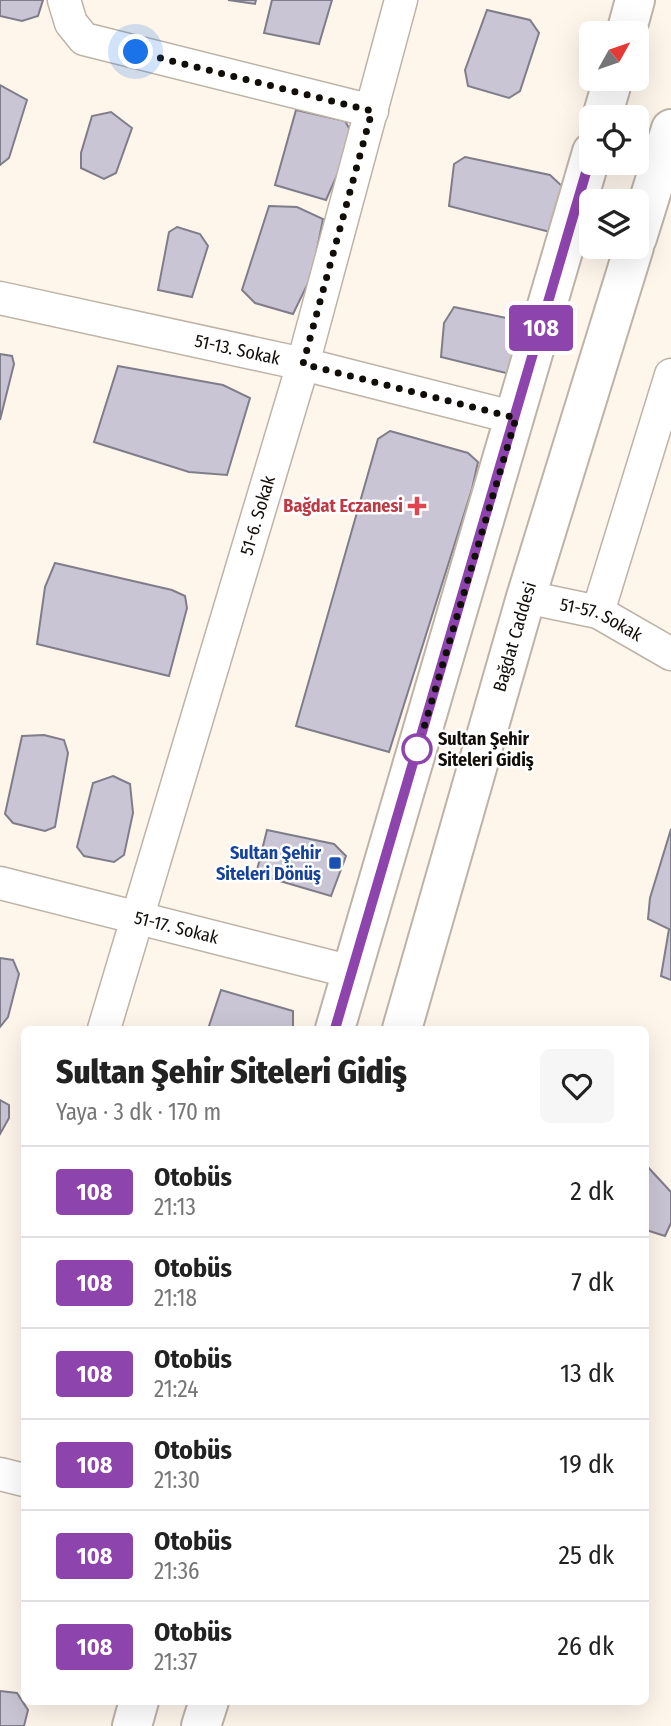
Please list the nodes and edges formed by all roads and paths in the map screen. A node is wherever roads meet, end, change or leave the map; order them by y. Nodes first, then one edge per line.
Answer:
1 (64, 0) edge
2 (401, 0) edge
3 (635, 0) edge
4 (629, 21) edge
5 (372, 111) junction
6 (671, 129) edge
7 (585, 175) edge
8 (649, 200) edge
9 (630, 259) edge
10 (0, 298) edge
11 (303, 364) junction
12 (671, 374) edge
13 (516, 418) junction
14 (526, 597) junction
15 (598, 612) junction
16 (671, 654) edge
17 (0, 883) edge
18 (138, 917) junction
19 (352, 972) junction
20 (105, 1026) edge
21 (336, 1026) edge
22 (403, 1026) edge
23 (0, 1474) edge
24 (21, 1479) edge
25 (138, 1705) edge
26 (208, 1705) edge
27 (132, 1726) edge
28 (201, 1726) edge

1 - 5 street
2 - 5 street, 51-6. Sokak
3 - 4 main road
5 - 11 street, 51-6. Sokak
6 - 8 main road
7 - 13 main road
9 - 14 main road, Bağdat Caddesi
10 - 11 street, 51-13. Sokak
11 - 13 street, 51-13. Sokak
11 - 18 street, 51-6. Sokak
12 - 15 street
13 - 19 main road
14 - 15 street, 51-57. Sokak
14 - 22 main road, Bağdat Caddesi
15 - 16 street, 51-57. Sokak
17 - 18 street, 51-17. Sokak
18 - 19 street, 51-17. Sokak
18 - 20 street, 51-6. Sokak
19 - 21 main road
23 - 24 street
25 - 27 main road
26 - 28 main road

